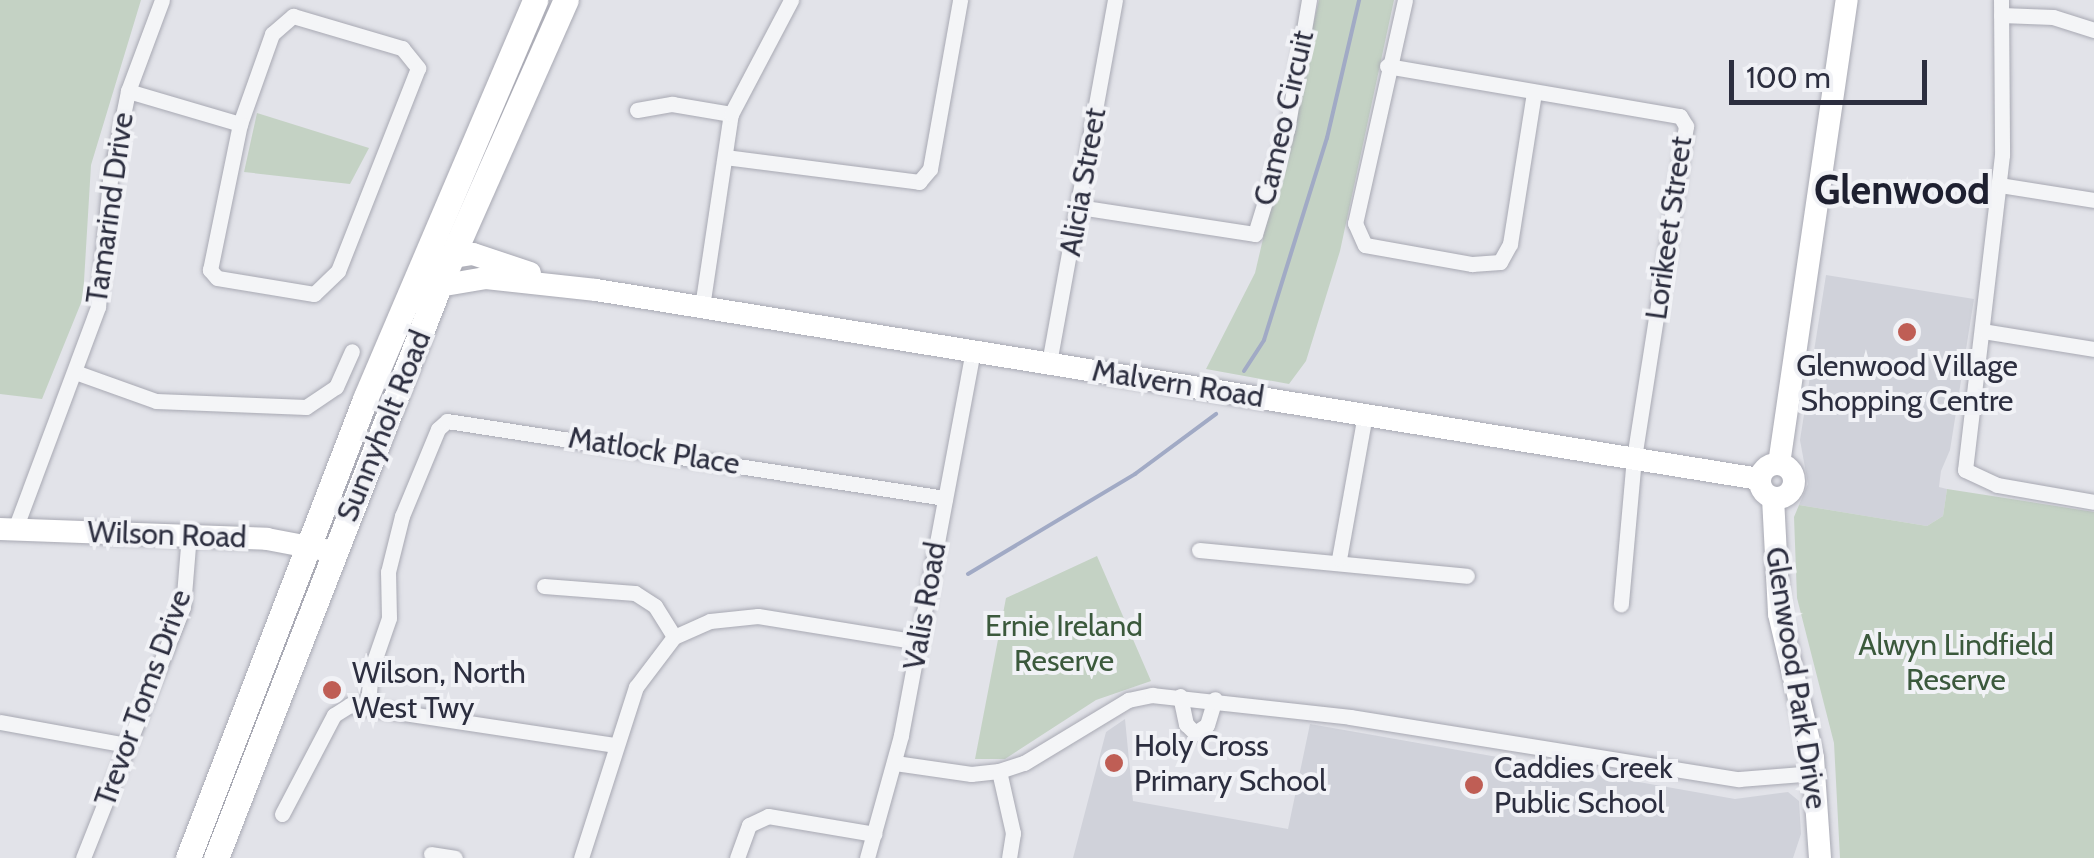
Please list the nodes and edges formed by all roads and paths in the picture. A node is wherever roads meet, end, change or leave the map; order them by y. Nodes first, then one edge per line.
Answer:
1 (162, 0) edge
2 (536, 0) edge
3 (566, 0) edge
4 (791, 0) edge
5 (960, 0) edge
6 (1115, 0) edge
7 (1310, 0) edge
8 (1405, 0) edge
9 (1848, 0) edge
10 (2001, 7) edge
11 (2094, 30) edge
12 (1387, 66) junction
13 (128, 90) junction
14 (1534, 93) junction
15 (636, 110) dead end
16 (732, 114) junction
17 (240, 124) junction
18 (725, 157) junction
19 (2000, 185) junction
20 (2094, 200) edge
21 (1079, 207) junction
22 (453, 254) junction
23 (417, 270) junction
24 (439, 286) junction
25 (596, 290) junction
26 (702, 307) junction
27 (1982, 331) junction
28 (2094, 349) edge
29 (973, 350) junction
30 (352, 351) dead end
31 (1049, 363) junction
32 (75, 372) junction
33 (1366, 414) junction
34 (1634, 458) junction
35 (1766, 488) junction
36 (944, 498) junction
37 (2094, 502) edge
38 (8, 529) edge
39 (190, 534) junction
40 (306, 546) junction
41 (1199, 550) dead end
42 (334, 552) junction
43 (1339, 559) junction
44 (1467, 576) dead end
45 (544, 586) dead end
46 (1621, 604) dead end
47 (674, 637) junction
48 (918, 642) junction
49 (1180, 696) junction
50 (1214, 699) junction
51 (368, 704) junction
52 (0, 722) edge
53 (616, 744) junction
54 (127, 746) junction
55 (895, 762) junction
56 (999, 771) junction
57 (1816, 773) junction
58 (282, 814) dead end
59 (874, 834) junction
60 (431, 854) dead end
61 (83, 858) edge
62 (188, 858) edge
63 (216, 858) edge
64 (455, 858) edge
65 (581, 858) edge
66 (736, 858) edge
67 (866, 858) edge
68 (1010, 858) edge
69 (1820, 858) edge

1 - 13 street, Tamarind Drive
2 - 23 main road, Sunnyholt Road
3 - 22 main road, Sunnyholt Road
4 - 16 street
5 - 18 street
6 - 21 street, Alicia Street
7 - 21 street, Cameo Circuit
8 - 12 street
9 - 35 street, Glenwood Park Drive
10 - 11 street
10 - 19 street
12 - 14 street, Lorikeet Street
12 - 14 street
13 - 17 street
13 - 32 street, Tamarind Drive
14 - 34 street, Lorikeet Street
15 - 16 street
16 - 18 street
17 - 17 street
18 - 26 street
19 - 20 street
19 - 27 street
21 - 31 street, Alicia Street
22 - 23 street
22 - 24 main road, Sunnyholt Road
22 - 25 street, Malvern Road
23 - 40 main road, Sunnyholt Road
24 - 25 street, Malvern Road
24 - 42 main road, Sunnyholt Road
25 - 26 street, Malvern Road
26 - 29 street, Malvern Road
27 - 28 street
27 - 37 street
29 - 31 street, Malvern Road
29 - 36 street, Valis Road
30 - 32 street
31 - 33 street, Malvern Road
32 - 38 street, Tamarind Drive
33 - 34 street, Malvern Road
33 - 43 street
34 - 35 street, Malvern Road
34 - 46 street
35 - 57 street, Glenwood Park Drive
36 - 48 street, Valis Road
36 - 51 street, Matlock Place
38 - 39 street, Wilson Road
39 - 40 street, Wilson Road
39 - 54 street, Trevor Toms Drive
40 - 42 street, Wilson Road
40 - 62 main road, Sunnyholt Road
41 - 43 street
42 - 63 main road, Sunnyholt Road
43 - 44 street
45 - 47 street
47 - 48 street
47 - 53 street
48 - 55 street, Valis Road
49 - 50 street
49 - 50 street
49 - 56 street
50 - 57 street
51 - 53 street
51 - 58 street
52 - 54 street
53 - 65 street
54 - 61 street, Trevor Toms Drive
55 - 56 street
55 - 59 street, Valis Road
56 - 68 street
57 - 69 street, Glenwood Park Drive
59 - 66 street
59 - 67 street, Valis Road
60 - 64 street

